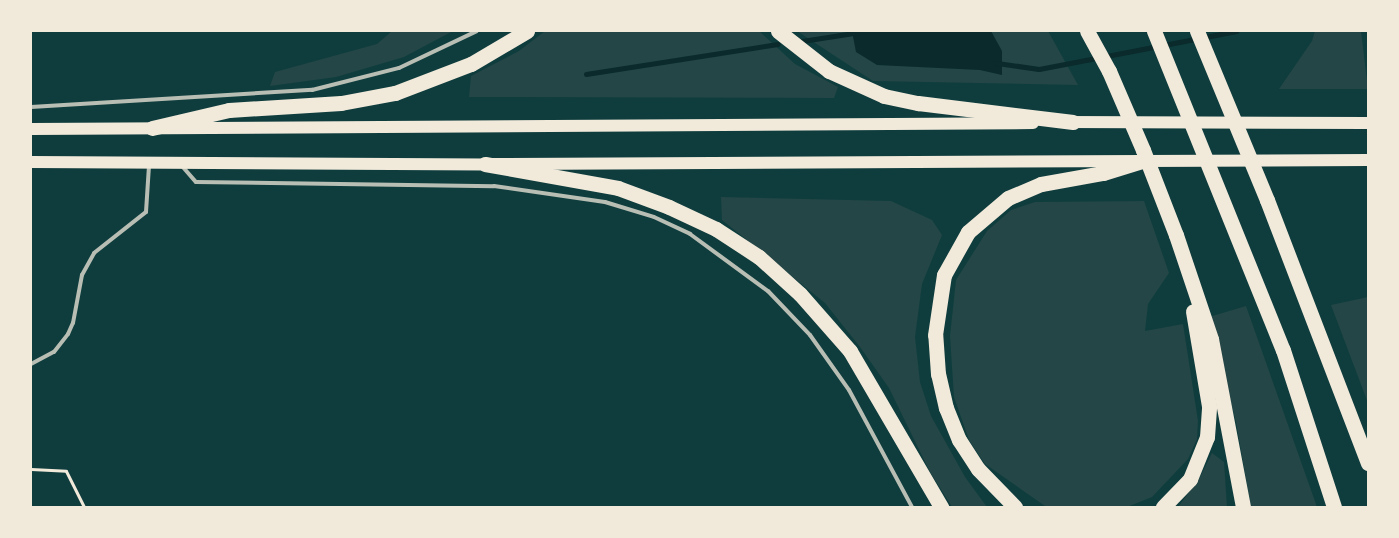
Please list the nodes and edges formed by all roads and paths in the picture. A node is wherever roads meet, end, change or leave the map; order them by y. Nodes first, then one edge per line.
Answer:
1 (477, 31) edge
2 (527, 31) edge
3 (778, 31) edge
4 (1087, 31) edge
5 (1154, 31) edge
6 (1197, 31) edge
7 (31, 107) edge
8 (1073, 122) junction
9 (1368, 123) edge
10 (152, 128) junction
11 (31, 129) edge
12 (1145, 160) junction
13 (1368, 160) edge
14 (31, 162) edge
15 (149, 163) junction
16 (178, 163) junction
17 (485, 164) junction
18 (1192, 287) junction
19 (31, 364) edge
20 (1368, 463) edge
21 (31, 469) edge
22 (84, 507) edge
23 (912, 507) edge
24 (941, 507) edge
25 (1015, 507) edge
26 (1163, 507) edge
27 (1243, 507) edge
28 (1334, 507) edge

1 - 7 lane
2 - 10 highway
3 - 8 highway
4 - 18 highway
5 - 28 highway
6 - 20 highway
8 - 9 main road
8 - 10 main road
10 - 11 main road
12 - 13 main road
12 - 17 main road
12 - 25 highway
14 - 15 main road
15 - 16 main road
15 - 19 lane
16 - 17 main road
16 - 23 lane
17 - 24 highway
18 - 26 highway
18 - 27 highway
21 - 22 path

